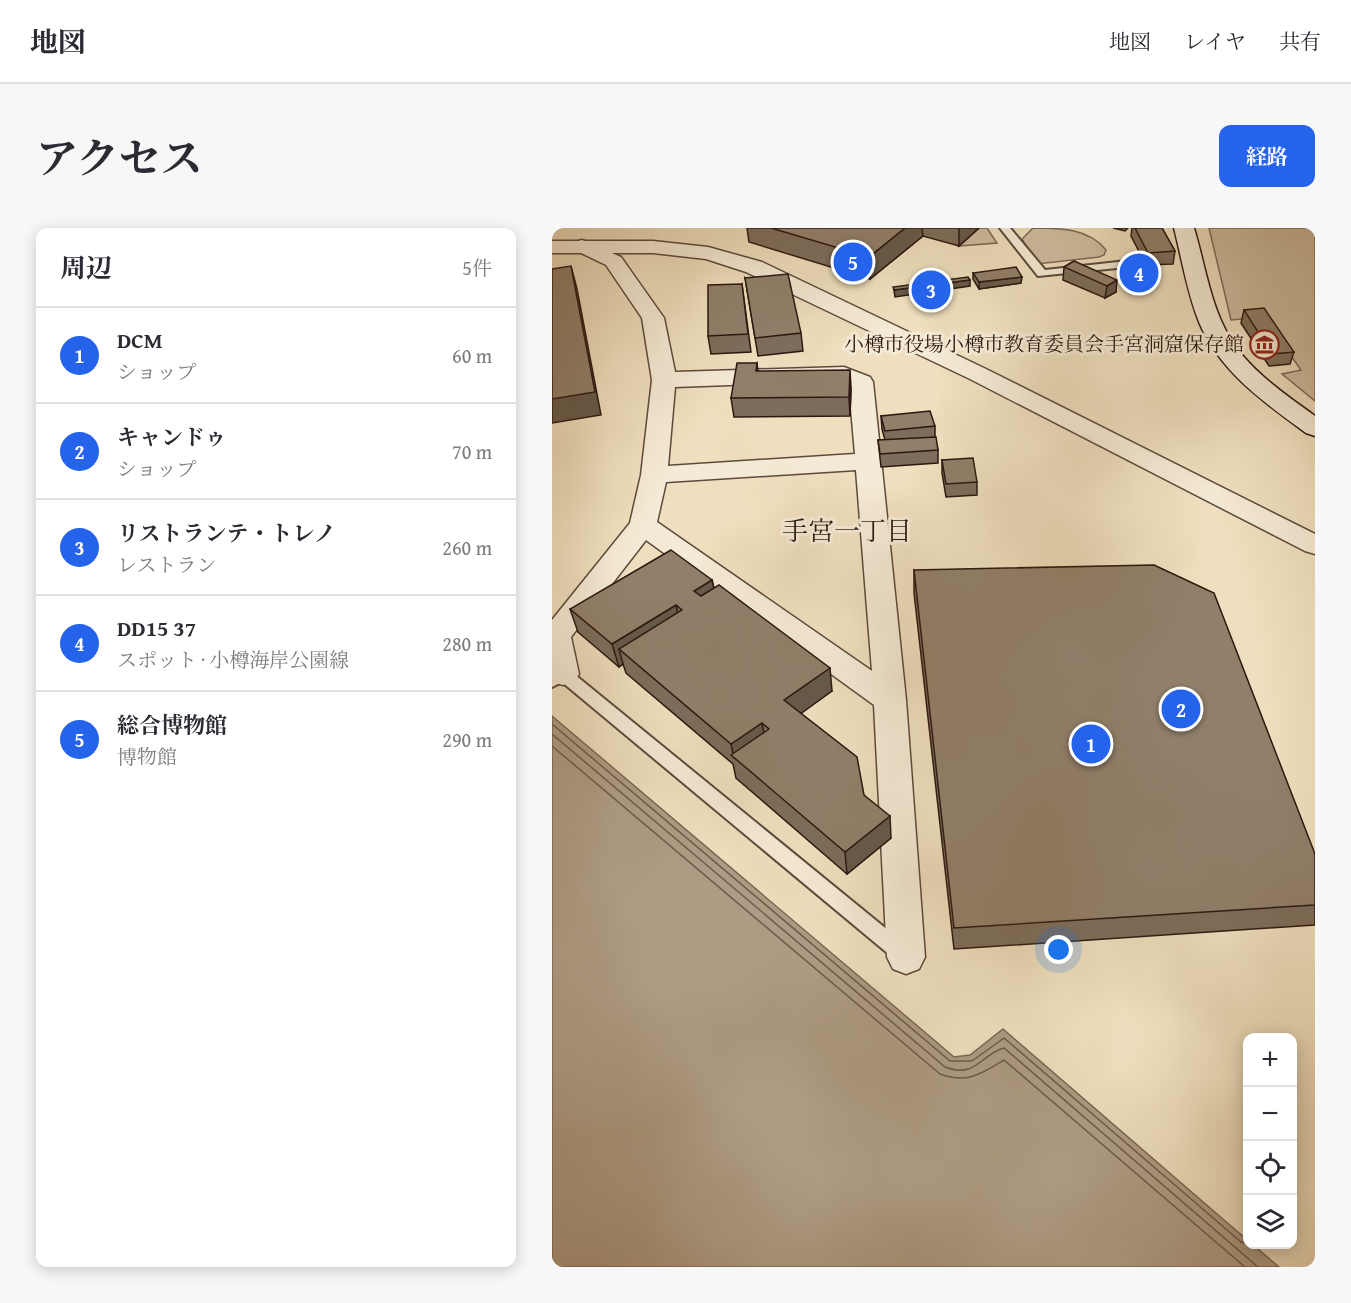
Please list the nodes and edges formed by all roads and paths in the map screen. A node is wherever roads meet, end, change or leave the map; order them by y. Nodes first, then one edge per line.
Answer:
1 (1005, 228) edge
2 (1025, 228) edge
3 (1185, 228) edge
4 (1011, 238) junction
5 (582, 246) junction
6 (552, 247) edge
7 (1127, 264) dead end
8 (664, 380) junction
9 (1315, 428) edge
10 (868, 461) junction
11 (654, 475) junction
12 (643, 525) junction
13 (1315, 545) edge
14 (558, 677) edge
15 (890, 700) junction
16 (906, 957) joint

1 - 4 lane
2 - 4 lane
3 - 9 street
4 - 7 lane
5 - 6 street
5 - 8 street
5 - 13 street
8 - 10 street
8 - 11 street
10 - 11 street
10 - 15 street
11 - 12 street
12 - 14 street
12 - 15 street
14 - 16 lane
15 - 16 street

